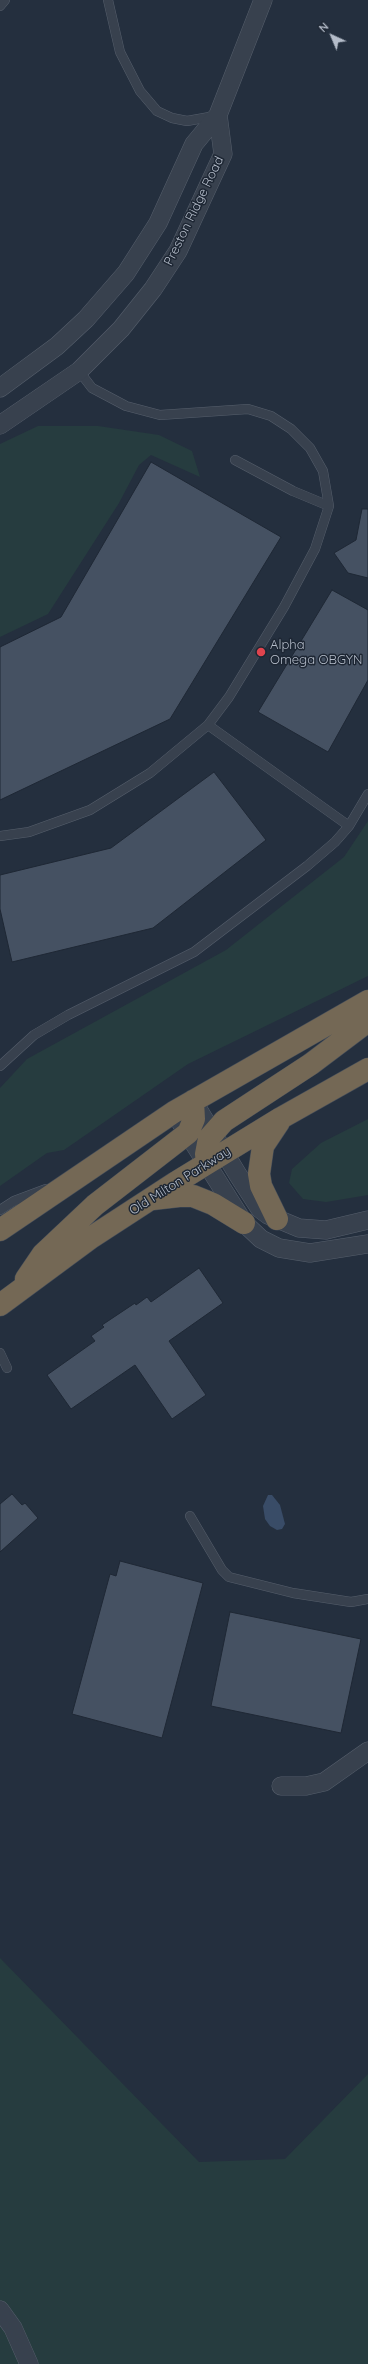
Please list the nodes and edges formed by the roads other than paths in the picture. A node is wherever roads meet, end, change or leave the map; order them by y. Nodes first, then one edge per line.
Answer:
1 (5, 0) edge
2 (108, 0) edge
3 (263, 0) edge
4 (0, 6) edge
5 (218, 115) junction
6 (78, 371) junction
7 (0, 388) edge
8 (0, 425) edge
9 (235, 460) dead end
10 (329, 506) junction
11 (208, 725) junction
12 (368, 794) edge
13 (349, 826) junction
14 (0, 836) edge
15 (368, 1001) edge
16 (368, 1021) edge
17 (0, 1066) edge
18 (368, 1069) edge
19 (194, 1101) junction
20 (174, 1112) junction
21 (281, 1118) junction
22 (213, 1132) junction
23 (188, 1133) junction
24 (216, 1158) junction
25 (74, 1178) junction
26 (148, 1200) junction
27 (0, 1210) edge
28 (277, 1219) junction
29 (368, 1220) edge
30 (244, 1223) junction
31 (0, 1230) edge
32 (368, 1244) edge
33 (17, 1292) junction
34 (0, 1305) edge
35 (0, 1353) edge
36 (0, 1364) edge
37 (190, 1516) dead end
38 (368, 1599) edge
39 (368, 1751) edge
40 (281, 1786) dead end
41 (0, 2310) edge
42 (30, 2364) edge

1 - 4 lane
2 - 5 lane
3 - 5 street, Preston Ridge Road
5 - 6 street, Preston Ridge Road
5 - 7 street, Preston Ridge Road
6 - 8 street, Preston Ridge Road
6 - 10 lane
9 - 10 lane
10 - 11 lane
11 - 13 lane
11 - 14 lane
12 - 13 lane
13 - 17 lane
15 - 19 highway
16 - 22 highway
18 - 21 highway, Old Milton Parkway
19 - 20 highway
19 - 22 street
19 - 23 highway
20 - 23 street
20 - 25 highway
21 - 24 highway, Old Milton Parkway
21 - 28 highway
22 - 24 highway
23 - 24 street
23 - 33 highway
24 - 26 highway, Old Milton Parkway
24 - 28 street
24 - 30 street
25 - 27 lane
25 - 31 highway
26 - 30 highway
26 - 33 highway, Old Milton Parkway
28 - 29 street
30 - 32 street
33 - 34 highway, Old Milton Parkway
35 - 36 lane
37 - 38 lane
39 - 40 street
41 - 42 street

